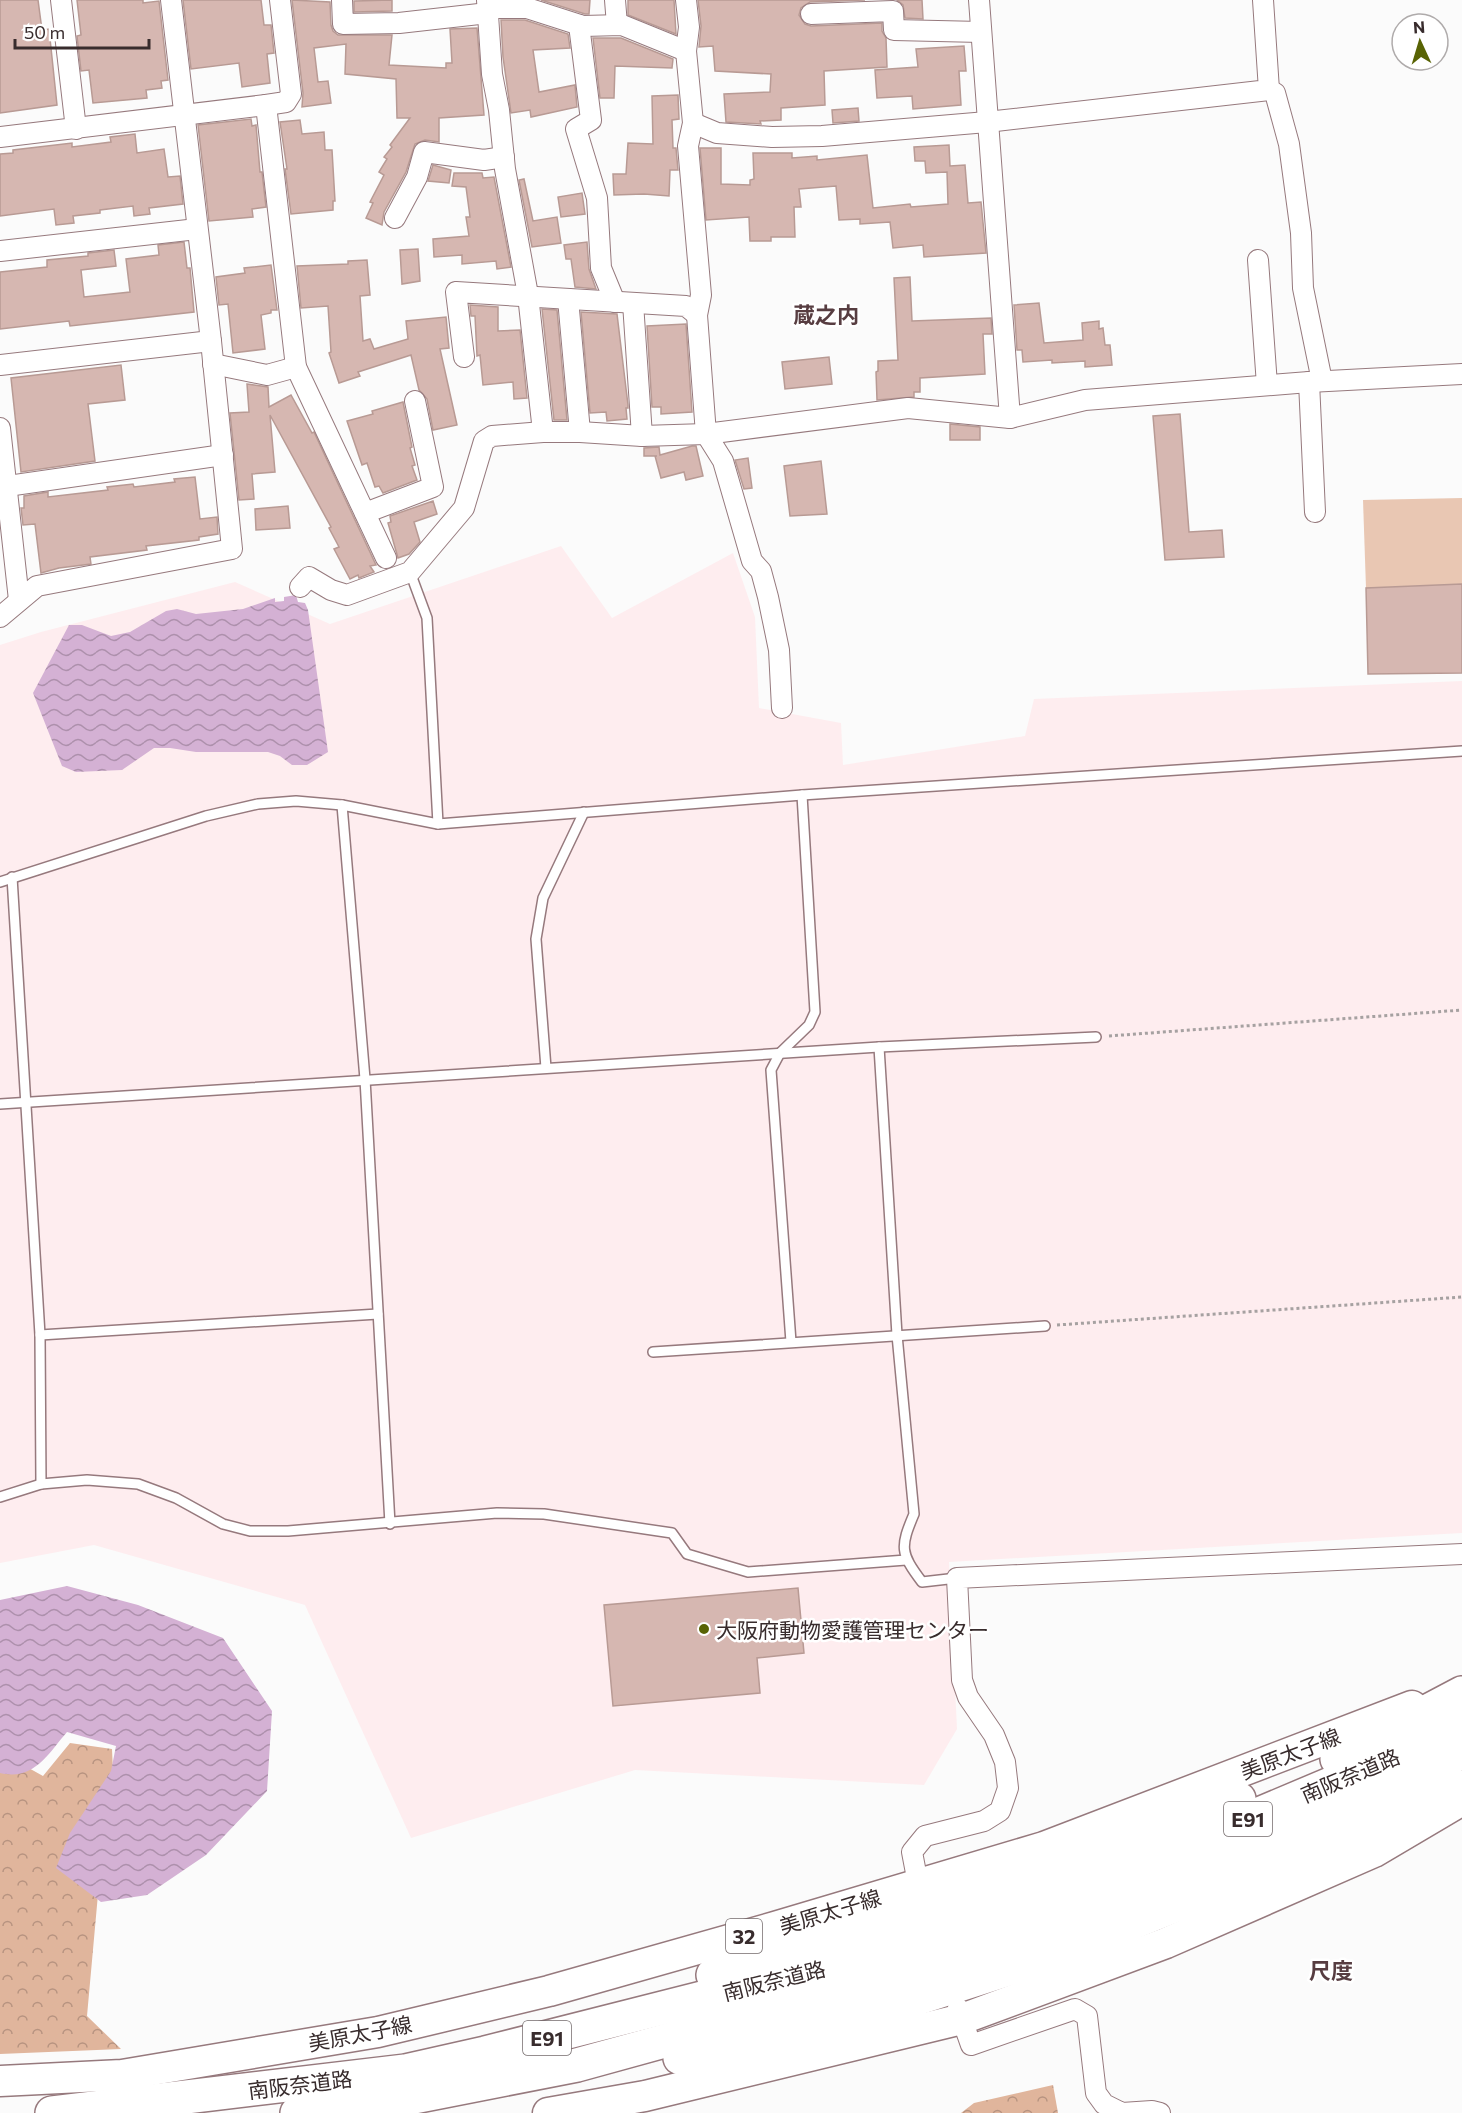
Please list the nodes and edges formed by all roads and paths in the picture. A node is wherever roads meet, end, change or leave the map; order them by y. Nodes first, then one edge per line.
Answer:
1 (61, 0) edge
2 (171, 0) edge
3 (280, 0) edge
4 (342, 0) edge
5 (615, 0) edge
6 (686, 0) edge
7 (979, 0) edge
8 (1263, 0) edge
9 (488, 7) edge
10 (811, 14) dead end
11 (579, 25) junction
12 (617, 25) junction
13 (981, 32) junction
14 (686, 51) junction
15 (1269, 90) junction
16 (266, 105) junction
17 (184, 113) junction
18 (987, 122) junction
19 (693, 123) junction
20 (76, 129) junction
21 (0, 137) edge
22 (504, 157) junction
23 (395, 218) dead end
24 (197, 229) junction
25 (0, 251) edge
26 (1258, 260) dead end
27 (528, 296) junction
28 (568, 298) junction
29 (624, 302) junction
30 (696, 315) junction
31 (211, 341) junction
32 (464, 357) dead end
33 (213, 364) junction
34 (0, 365) edge
35 (296, 367) junction
36 (1462, 374) edge
37 (1316, 381) junction
38 (1267, 385) junction
39 (415, 401) dead end
40 (1010, 418) junction
41 (0, 428) edge
42 (543, 432) junction
43 (580, 432) junction
44 (706, 434) junction
45 (642, 436) junction
46 (223, 455) junction
47 (3, 487) edge
48 (1315, 512) dead end
49 (365, 513) junction
50 (386, 558) dead end
51 (410, 572) junction
52 (300, 587) dead end
53 (19, 600) junction
54 (0, 617) edge
55 (782, 708) dead end
56 (1462, 751) edge
57 (802, 795) junction
58 (342, 805) junction
59 (584, 812) junction
60 (438, 824) junction
61 (12, 877) junction
62 (0, 882) edge
63 (1462, 1010) edge
64 (1096, 1037) joint
65 (879, 1047) junction
66 (780, 1053) junction
67 (546, 1068) junction
68 (365, 1079) junction
69 (25, 1102) junction
70 (0, 1104) edge
71 (1462, 1297) edge
72 (378, 1314) junction
73 (1045, 1326) joint
74 (40, 1335) junction
75 (897, 1335) junction
76 (791, 1342) junction
77 (653, 1352) dead end
78 (41, 1484) junction
79 (0, 1497) edge
80 (390, 1524) junction
81 (1462, 1554) edge
82 (906, 1560) junction
83 (957, 1578) junction
84 (1462, 1687) edge
85 (1462, 1693) edge
86 (1462, 1723) edge
87 (1462, 1752) edge
88 (1462, 1787) edge
89 (1462, 1800) edge
90 (918, 1891) junction
91 (1036, 1918) junction
92 (958, 2009) junction
93 (485, 2054) junction
94 (577, 2065) junction
95 (0, 2081) edge
96 (52, 2113) edge
97 (297, 2113) edge
98 (548, 2113) edge
99 (1160, 2113) edge

1 - 20 street
2 - 17 street
3 - 16 street
4 - 9 street
5 - 12 street
6 - 14 street
7 - 13 street
8 - 15 street
9 - 11 street
9 - 22 street
10 - 13 street
11 - 12 street
11 - 29 street
12 - 14 street
13 - 18 street
14 - 19 street
15 - 18 street
15 - 37 street
16 - 17 street
16 - 35 street
17 - 20 street
17 - 24 street
18 - 19 street
18 - 40 street
19 - 30 street
20 - 21 street
22 - 23 street
22 - 27 street
24 - 25 street
24 - 31 street
26 - 38 street
27 - 28 street
27 - 32 street
27 - 42 street
28 - 29 street
28 - 43 street
29 - 30 street
29 - 45 street
30 - 44 street
31 - 33 street
31 - 34 street
33 - 35 street
33 - 46 street
35 - 49 street
36 - 37 street
37 - 38 street
37 - 48 street
38 - 40 street
39 - 49 street
40 - 44 street
41 - 47 street
42 - 43 street
42 - 51 street
43 - 45 street
44 - 45 street
44 - 55 street
46 - 47 street
46 - 53 street
47 - 53 street
49 - 50 street
51 - 52 street
51 - 60 lane
53 - 54 street
56 - 57 lane
57 - 59 lane
57 - 66 lane
58 - 60 lane
58 - 61 lane
58 - 68 lane
59 - 60 lane
59 - 67 lane
61 - 62 lane
61 - 69 lane
63 - 64 path
64 - 65 lane
65 - 66 lane
65 - 75 lane
66 - 67 lane
66 - 76 lane
67 - 68 lane
68 - 69 lane
68 - 72 lane
69 - 70 lane
69 - 74 lane
71 - 73 path
72 - 74 lane
72 - 80 lane
73 - 75 lane
74 - 78 lane
75 - 76 lane
75 - 82 lane
76 - 77 lane
78 - 79 lane
78 - 80 lane
80 - 82 lane
81 - 83 street
82 - 83 lane
83 - 90 street
84 - 90 main road, 美原太子線 / 32
85 - 93 highway
86 - 91 highway, 南阪奈道路 / E91
87 - 91 highway, 南阪奈道路 / E91
88 - 94 highway
89 - 92 main road
90 - 95 main road, 美原太子線 / 32
91 - 93 highway, 南阪奈道路 / E91
91 - 94 highway, 南阪奈道路 / E91
92 - 98 main road
92 - 99 street
93 - 96 highway, 南阪奈道路 / E91
94 - 97 highway, 南阪奈道路 / E91

